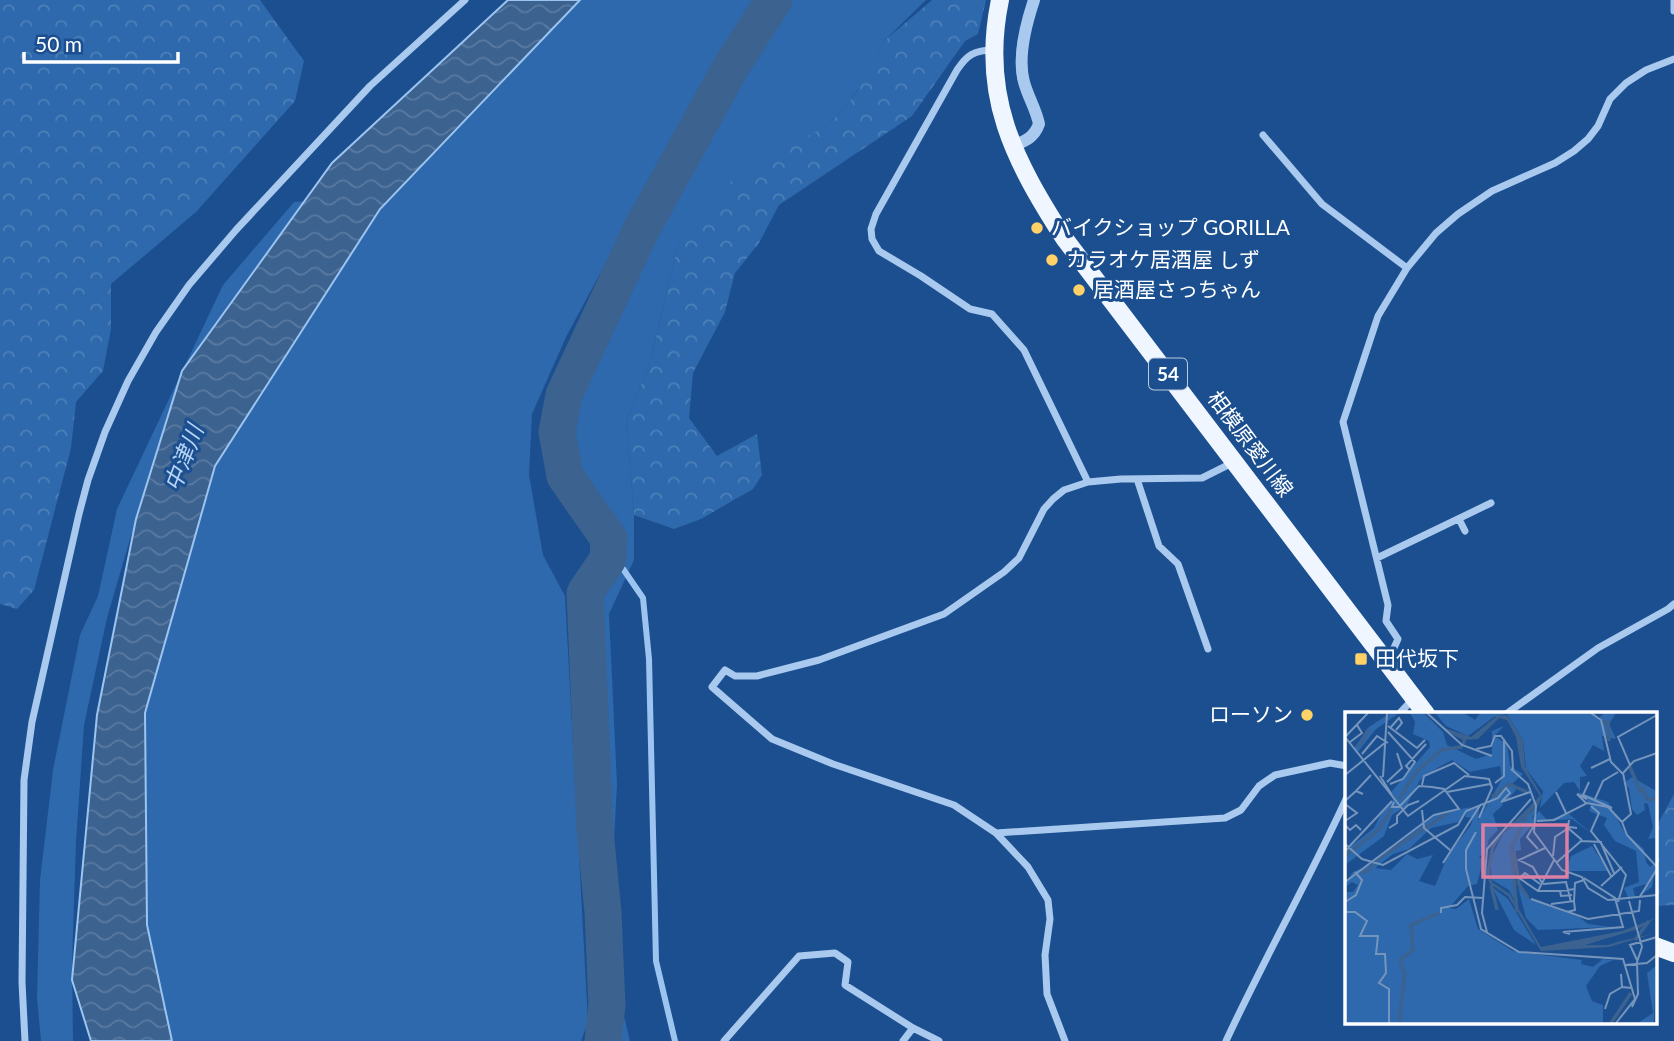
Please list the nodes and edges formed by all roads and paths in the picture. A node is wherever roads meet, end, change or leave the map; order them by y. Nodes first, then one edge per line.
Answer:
1 (465, 0) edge
2 (1000, 0) edge
3 (1034, 0) edge
4 (1674, 0) edge
5 (1674, 11) edge
6 (994, 50) junction
7 (1674, 59) edge
8 (1263, 135) dead end
9 (1012, 146) junction
10 (1407, 268) junction
11 (1235, 462) junction
12 (1137, 479) junction
13 (1088, 482) junction
14 (1491, 503) dead end
15 (1459, 519) junction
16 (1465, 531) dead end
17 (1377, 558) junction
18 (1674, 604) edge
19 (1208, 649) dead end
20 (1385, 658) junction
21 (1413, 698) junction
22 (1401, 712) edge
23 (1424, 712) edge
24 (1509, 712) edge
25 (1345, 766) edge
26 (1345, 801) edge
27 (996, 833) junction
28 (1656, 946) edge
29 (1674, 953) edge
30 (913, 1028) junction
31 (25, 1041) edge
32 (724, 1041) edge
33 (903, 1041) edge
34 (939, 1041) edge
35 (1065, 1041) edge
36 (1226, 1041) edge

1 - 31 street
2 - 6 main road, 相模原愛川線 / 54
3 - 9 street
4 - 5 street
6 - 9 main road, 相模原愛川線 / 54
6 - 13 street
7 - 10 street
8 - 10 street
9 - 11 main road, 相模原愛川線 / 54
10 - 17 street
11 - 12 street
11 - 20 main road, 相模原愛川線 / 54
12 - 13 street
12 - 19 street
13 - 27 street
14 - 15 street
15 - 16 street
15 - 17 street
17 - 20 street
18 - 24 street
20 - 21 main road, 相模原愛川線 / 54
21 - 22 street
21 - 23 main road, 相模原愛川線 / 54
25 - 27 street
26 - 36 street
27 - 35 street
28 - 29 main road
30 - 32 street
30 - 33 street
30 - 34 street

